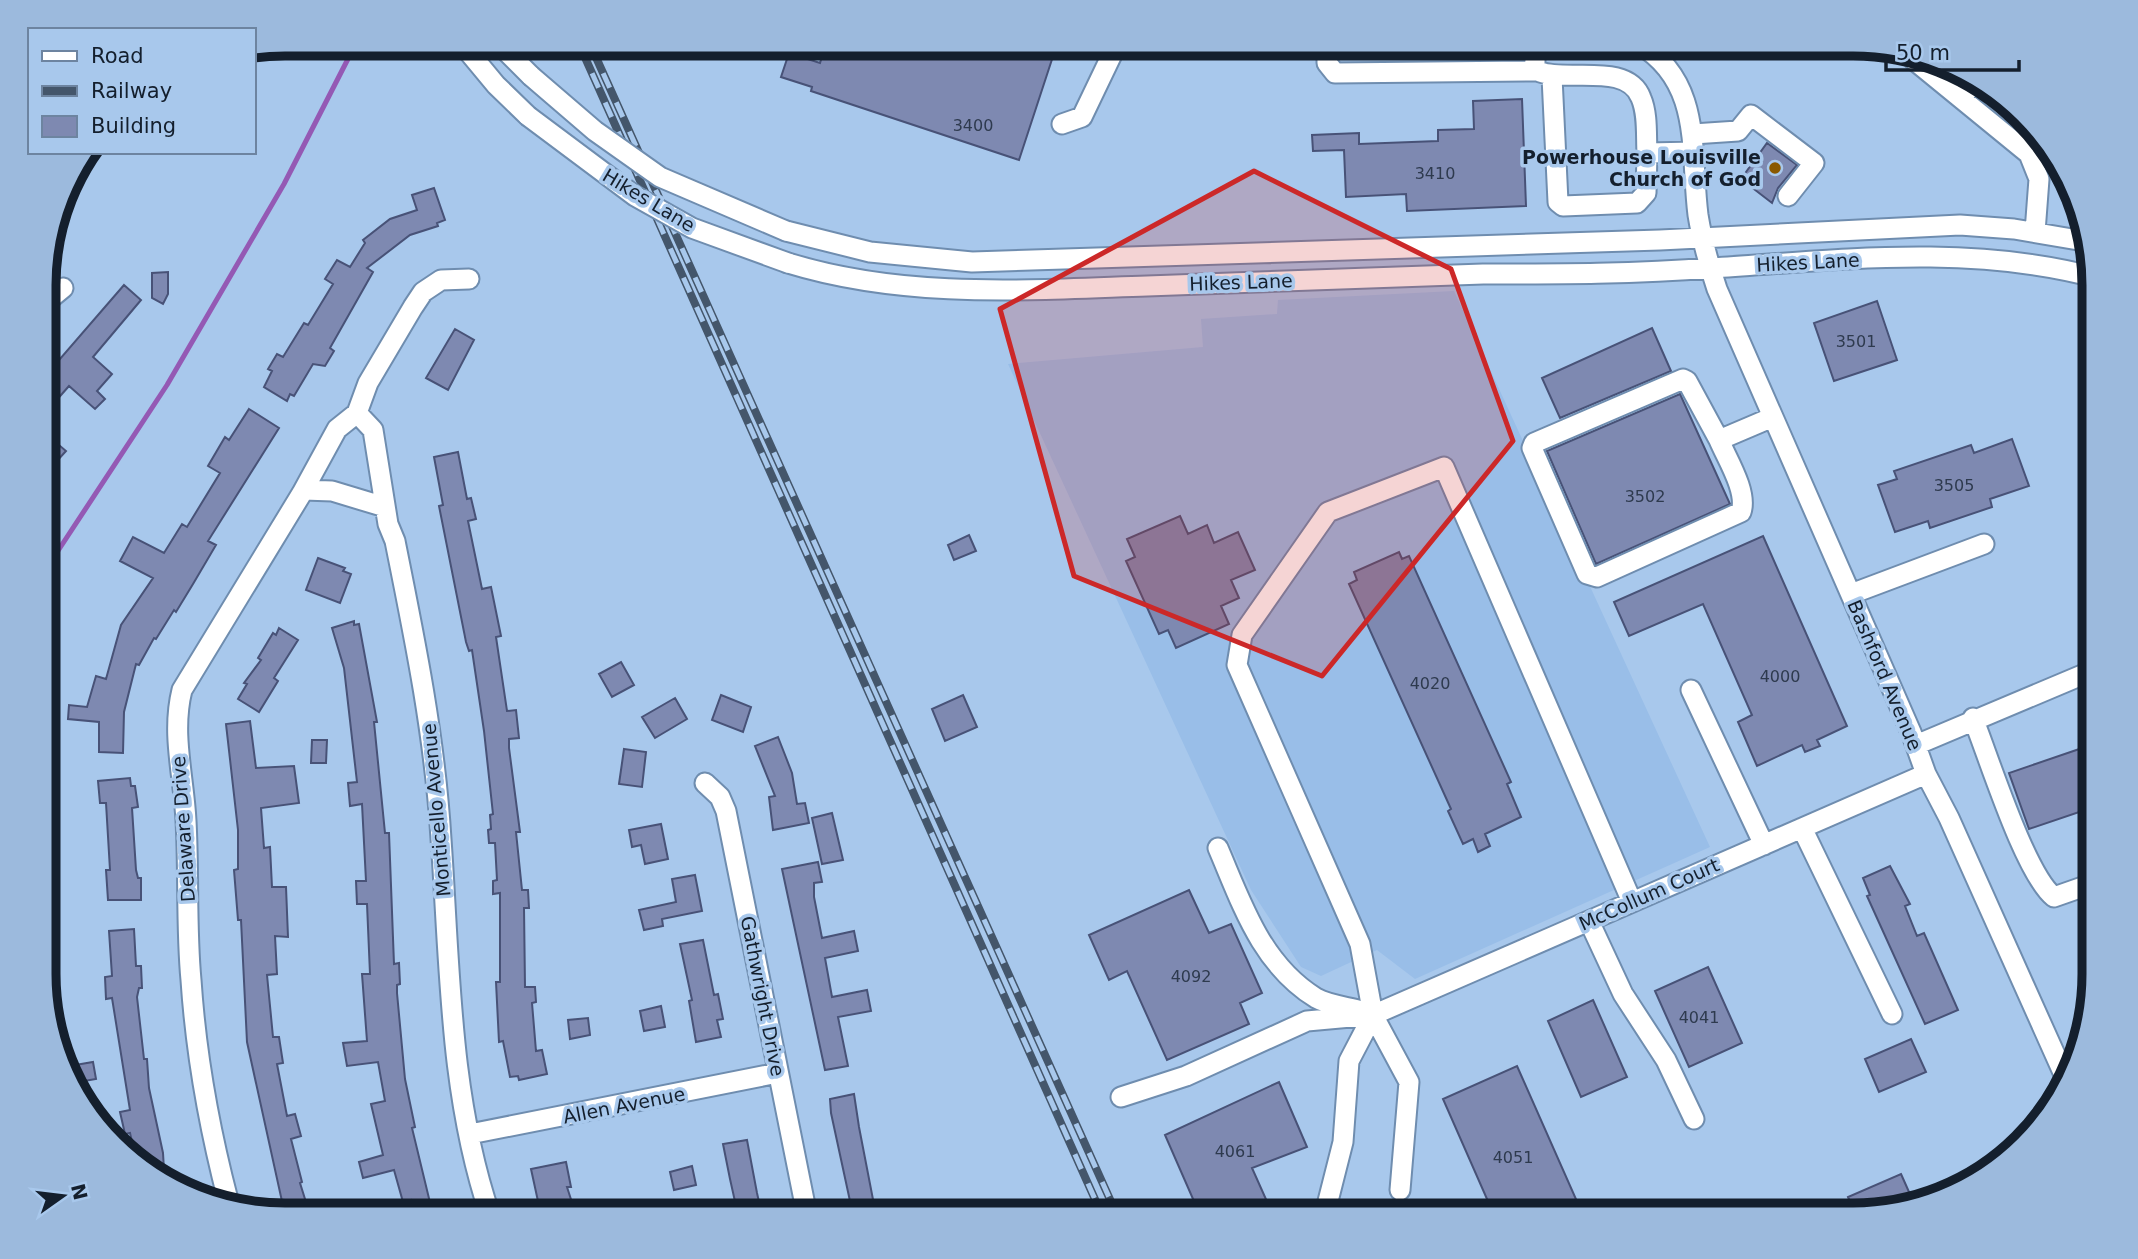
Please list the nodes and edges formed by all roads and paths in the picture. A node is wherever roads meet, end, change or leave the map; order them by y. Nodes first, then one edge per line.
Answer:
1 (472, 56) edge
2 (511, 56) edge
3 (1111, 56) edge
4 (1327, 56) edge
5 (1539, 56) edge
6 (1654, 56) edge
7 (1923, 67) edge
8 (1544, 74) junction
9 (1969, 88) edge
10 (1962, 98) junction
11 (1062, 124) dead end
12 (1694, 143) junction
13 (1647, 153) junction
14 (1788, 196) dead end
15 (2035, 232) junction
16 (1704, 238) junction
17 (2078, 240) edge
18 (1710, 269) junction
19 (2082, 274) edge
20 (469, 279) dead end
21 (63, 288) dead end
22 (56, 294) edge
23 (357, 413) junction
24 (1773, 416) junction
25 (1719, 440) junction
26 (304, 490) junction
27 (385, 507) junction
28 (1984, 544) dead end
29 (1851, 594) junction
30 (2082, 675) edge
31 (1691, 690) dead end
32 (1973, 718) junction
33 (1916, 745) junction
34 (1926, 774) junction
35 (705, 783) dead end
36 (1802, 828) junction
37 (1764, 845) junction
38 (1218, 848) dead end
39 (2082, 887) edge
40 (1632, 902) junction
41 (1589, 921) junction
42 (1892, 1014) dead end
43 (1373, 1015) junction
44 (2061, 1068) edge
45 (778, 1073) junction
46 (1121, 1097) dead end
47 (1694, 1119) dead end
48 (470, 1134) junction
49 (1400, 1190) dead end
50 (227, 1195) edge
51 (486, 1203) edge
52 (805, 1203) edge
53 (1328, 1203) edge

1 - 18 street, Hikes Lane, bridge
2 - 16 street, Hikes Lane, bridge
3 - 11 street
4 - 8 street
5 - 8 street
6 - 12 street, Bashford Avenue
7 - 10 street
8 - 13 street
8 - 13 street
9 - 10 street
10 - 15 street
12 - 13 street
12 - 14 street
12 - 16 street, Bashford Avenue
15 - 16 street, Hikes Lane
15 - 17 street, Hikes Lane
16 - 18 street, Bashford Avenue
18 - 19 street, Hikes Lane
18 - 24 street, Bashford Avenue
20 - 23 street, Delaware Drive
21 - 22 street
23 - 26 street, Delaware Drive
23 - 27 street, Monticello Avenue
24 - 25 street
24 - 29 street, Bashford Avenue
25 - 25 street
26 - 27 street
26 - 50 street, Delaware Drive
27 - 48 street, Monticello Avenue
28 - 29 street
29 - 33 street, Bashford Avenue
30 - 32 street
31 - 37 street
32 - 33 street
32 - 39 street
33 - 34 street, Bashford Avenue
34 - 36 street, McCollum Court
34 - 44 street, Bashford Avenue
35 - 45 street, Gathwright Drive
36 - 37 street, McCollum Court
36 - 42 street
37 - 40 street, McCollum Court
38 - 43 street
40 - 41 street, McCollum Court
40 - 43 street
41 - 43 street, McCollum Court
41 - 47 street
43 - 46 street, McCollum Court
43 - 49 street
43 - 53 street
45 - 48 street, Allen Avenue
45 - 52 street, Gathwright Drive
48 - 51 street, Monticello Avenue

